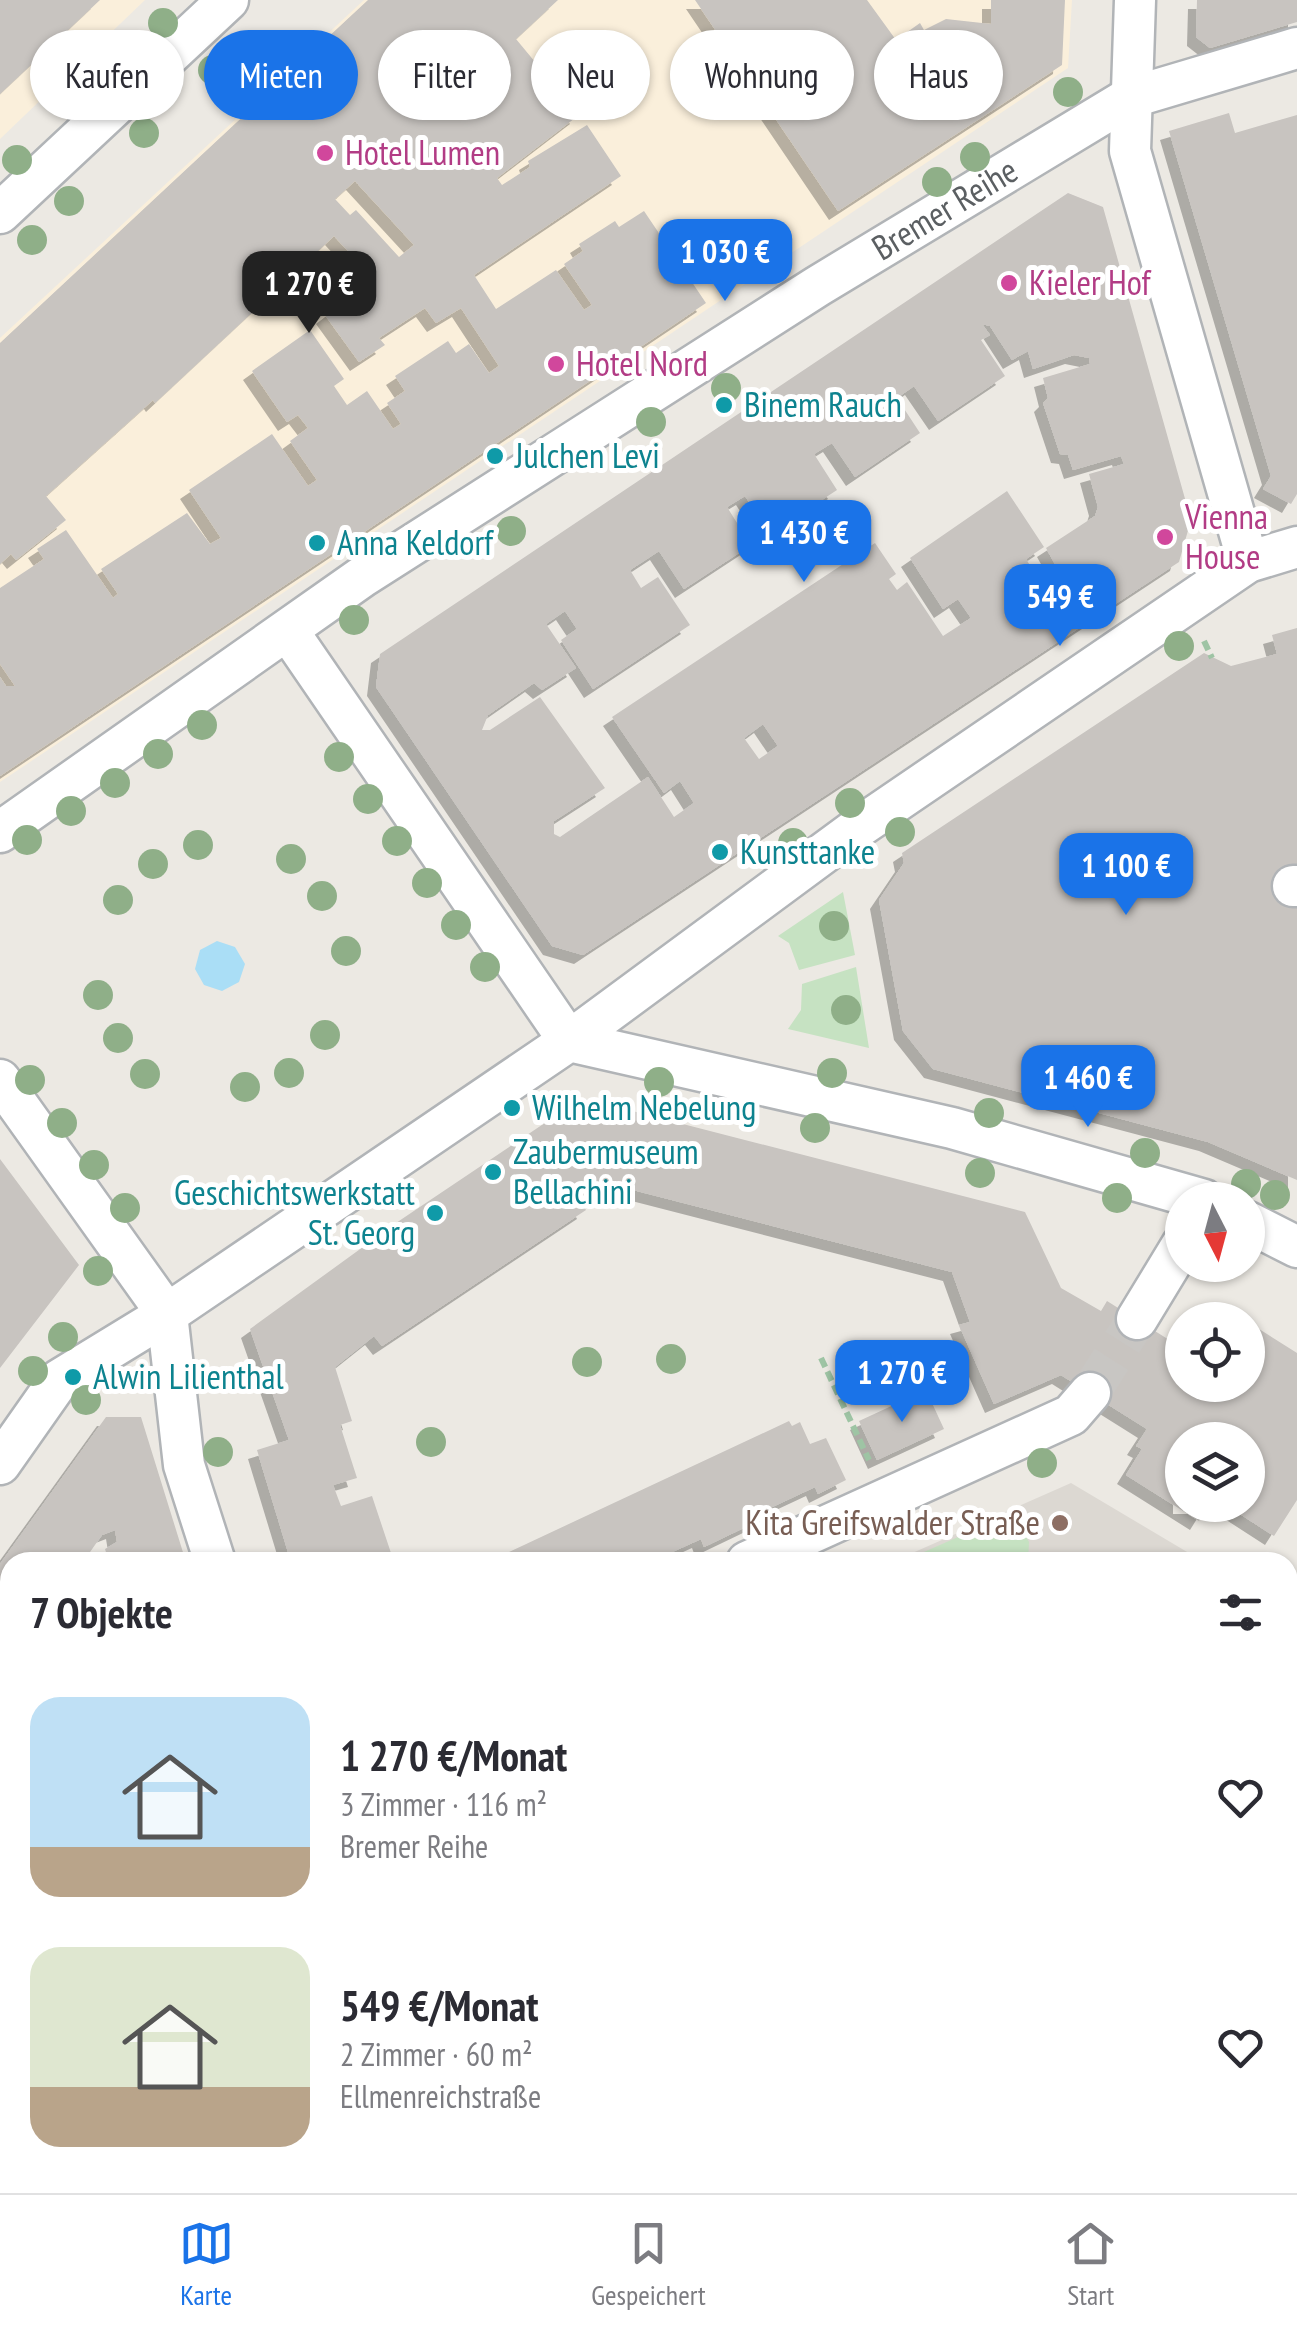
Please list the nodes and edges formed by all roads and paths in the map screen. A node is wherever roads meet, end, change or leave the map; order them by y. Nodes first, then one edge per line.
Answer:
1 (228, 0) edge
2 (1135, 0) edge
3 (1297, 48) edge
4 (1128, 98) junction
5 (0, 213) edge
6 (1297, 546) edge
7 (1248, 562) junction
8 (288, 631) junction
9 (0, 832) edge
10 (569, 1041) junction
11 (0, 1080) edge
12 (1165, 1189) edge
13 (1265, 1231) edge
14 (1297, 1247) edge
15 (1165, 1273) edge
16 (167, 1314) junction
17 (1137, 1320) tunnel mouth
18 (821, 1358) dead end
19 (1090, 1393) tunnel mouth
20 (0, 1464) edge
21 (886, 1498) junction
22 (212, 1552) edge
23 (769, 1552) edge

1 - 5 street
2 - 4 street
3 - 4 street, Bremer Reihe
4 - 7 street
4 - 8 street, Bremer Reihe
6 - 7 street
7 - 10 street
8 - 9 street, Bremer Reihe
8 - 10 street
10 - 12 street
10 - 16 street
11 - 16 street
13 - 14 street
15 - 17 street
16 - 20 street
16 - 22 street
18 - 21 path
19 - 21 street
21 - 23 street

